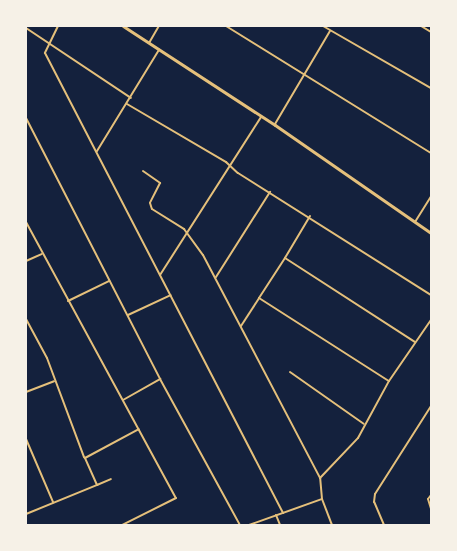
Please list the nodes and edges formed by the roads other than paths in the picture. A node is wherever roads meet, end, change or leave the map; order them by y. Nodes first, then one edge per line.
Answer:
1 (58, 26) edge
2 (123, 26) edge
3 (159, 26) edge
4 (226, 26) edge
5 (323, 26) edge
6 (421, 26) edge
7 (26, 28) edge
8 (330, 31) junction
9 (431, 32) edge
10 (48, 42) junction
11 (149, 43) junction
12 (159, 50) junction
13 (306, 75) junction
14 (431, 88) edge
15 (131, 98) junction
16 (127, 104) junction
17 (261, 117) junction
18 (26, 118) edge
19 (275, 125) junction
20 (97, 151) junction
21 (431, 153) edge
22 (231, 166) junction
23 (143, 171) dead end
24 (270, 192) junction
25 (431, 196) edge
26 (310, 216) junction
27 (26, 222) edge
28 (415, 222) junction
29 (188, 233) junction
30 (431, 233) edge
31 (42, 254) junction
32 (285, 258) junction
33 (26, 261) edge
34 (160, 274) junction
35 (216, 278) junction
36 (109, 281) junction
37 (171, 295) junction
38 (431, 295) edge
39 (260, 298) junction
40 (68, 301) junction
41 (128, 315) junction
42 (26, 319) edge
43 (431, 320) edge
44 (241, 326) junction
45 (415, 342) junction
46 (290, 372) dead end
47 (160, 379) junction
48 (54, 381) junction
49 (389, 381) junction
50 (26, 392) edge
51 (123, 400) junction
52 (431, 406) edge
53 (364, 424) junction
54 (139, 429) junction
55 (26, 439) edge
56 (85, 458) junction
57 (111, 478) dead end
58 (320, 478) junction
59 (97, 485) junction
60 (431, 495) edge
61 (322, 499) junction
62 (53, 502) junction
63 (431, 508) edge
64 (282, 513) junction
65 (26, 514) edge
66 (276, 515) junction
67 (122, 525) edge
68 (240, 525) edge
69 (249, 525) edge
70 (280, 525) edge
71 (332, 525) edge
72 (384, 525) edge

1 - 10 street
2 - 11 street
3 - 11 street
4 - 13 street
5 - 8 street
6 - 9 street
7 - 10 street
8 - 13 street
8 - 14 street
10 - 15 street
10 - 20 street
11 - 12 street
12 - 15 street
12 - 17 street
13 - 19 street
13 - 21 street
15 - 16 street
16 - 20 street
16 - 22 street
17 - 19 street
17 - 22 street
18 - 36 street
19 - 28 street
20 - 34 street
22 - 24 street
22 - 29 street
23 - 29 street
24 - 26 street
24 - 35 street
25 - 28 street
26 - 32 street
26 - 38 street
27 - 31 street
28 - 30 street
29 - 34 street
29 - 35 street
31 - 33 street
31 - 40 street
32 - 39 street
32 - 45 street
34 - 37 street
35 - 44 street
36 - 40 street
36 - 41 street
37 - 41 street
37 - 64 street
39 - 44 street
39 - 49 street
40 - 51 street
41 - 47 street
42 - 48 street
43 - 45 street
44 - 58 street
45 - 49 street
46 - 53 street
47 - 51 street
47 - 68 street
48 - 50 street
48 - 56 street
49 - 53 street
51 - 54 street
52 - 72 street
53 - 58 street
54 - 56 street
54 - 67 street
55 - 62 street
56 - 59 street
57 - 59 street
58 - 61 street
59 - 62 street
60 - 63 street
61 - 64 street
61 - 71 street
62 - 65 street
64 - 66 street
66 - 69 street
66 - 70 street

